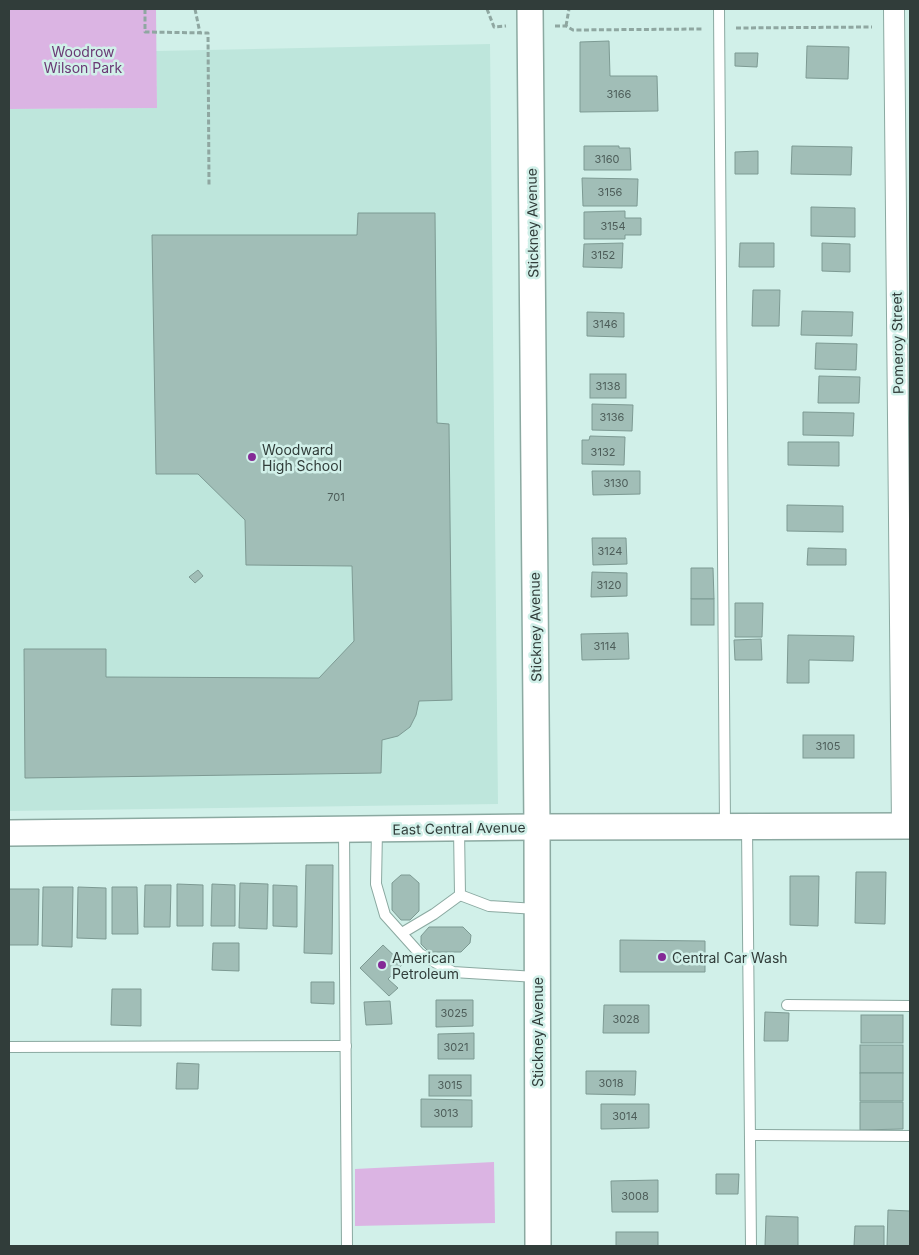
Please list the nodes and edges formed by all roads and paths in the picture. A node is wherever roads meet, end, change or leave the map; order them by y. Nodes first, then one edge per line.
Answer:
1 (145, 9) edge
2 (195, 9) edge
3 (487, 9) edge
4 (569, 9) edge
5 (719, 9) edge
6 (530, 17) edge
7 (894, 18) edge
8 (566, 26) junction
9 (719, 29) junction
10 (200, 33) junction
11 (209, 186) dead end
12 (736, 826) junction
13 (906, 826) edge
14 (537, 827) junction
15 (459, 828) junction
16 (344, 829) junction
17 (377, 829) junction
18 (9, 833) edge
19 (460, 895) junction
20 (537, 908) junction
21 (402, 934) junction
22 (537, 977) junction
23 (787, 1005) dead end
24 (910, 1006) edge
25 (9, 1046) edge
26 (346, 1046) junction
27 (750, 1135) junction
28 (910, 1136) edge
29 (347, 1246) edge
30 (538, 1246) edge
31 (751, 1246) edge

1 - 10 path
2 - 10 path
3 - 6 path
4 - 8 path
5 - 9 lane
6 - 8 path
6 - 14 street, Stickney Avenue
7 - 9 path
7 - 13 street, Pomeroy Street
8 - 9 path
9 - 12 lane
10 - 11 path
12 - 13 street, East Central Avenue
12 - 14 street, East Central Avenue
12 - 27 lane
14 - 15 street, East Central Avenue
14 - 20 street, Stickney Avenue
15 - 17 street, East Central Avenue
15 - 19 lane
16 - 17 street, East Central Avenue
16 - 18 street, East Central Avenue
16 - 26 lane
17 - 21 lane
19 - 20 lane
19 - 21 lane
20 - 22 street, Stickney Avenue
21 - 22 lane
22 - 30 street, Stickney Avenue
23 - 24 lane
25 - 26 lane
26 - 29 lane
27 - 28 lane
27 - 31 lane

